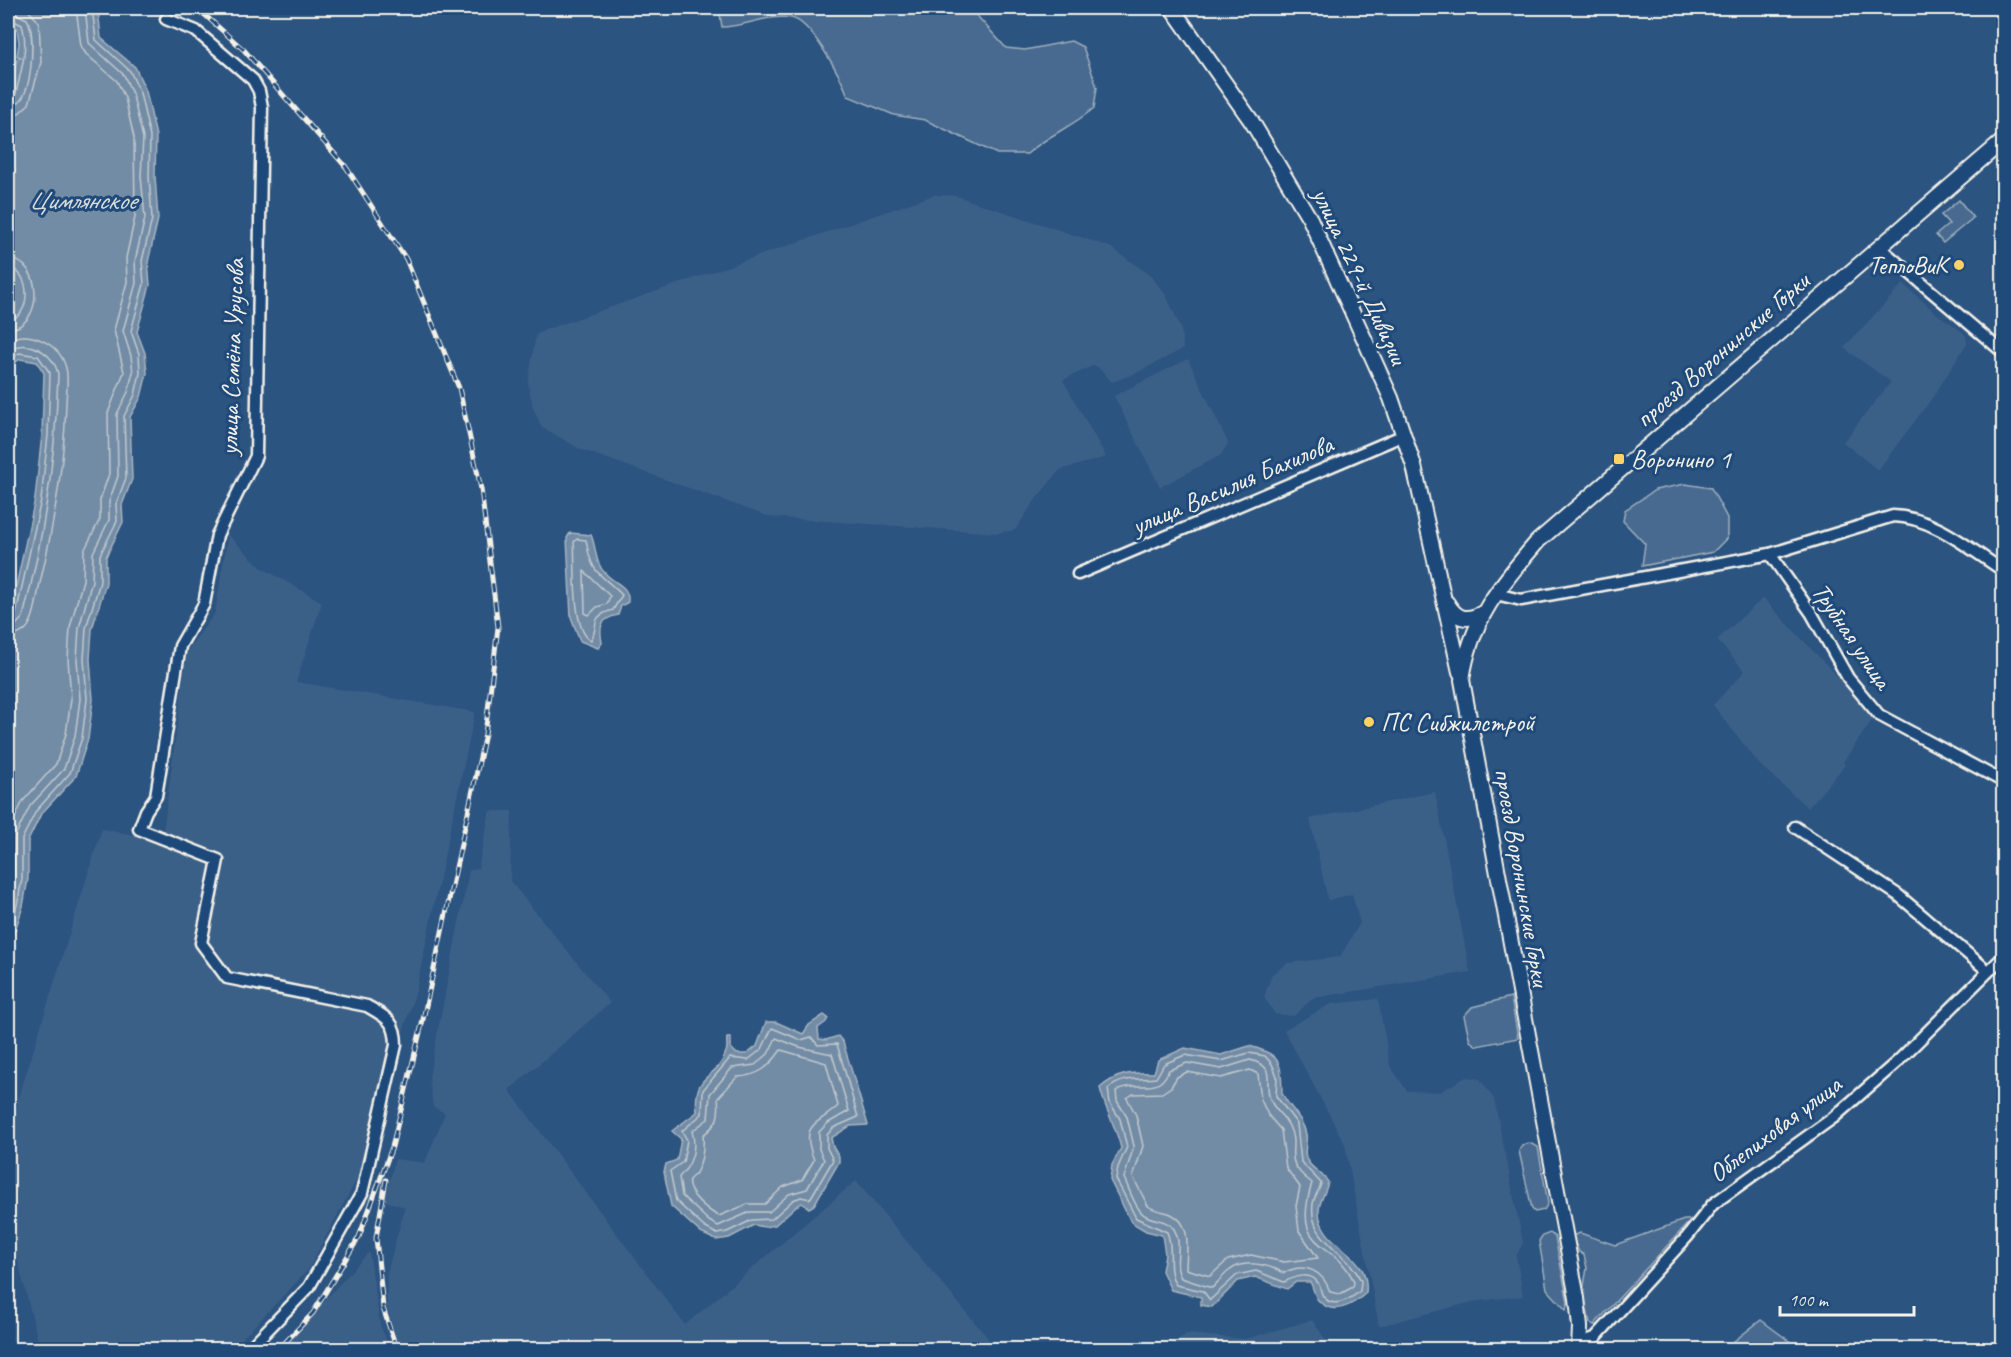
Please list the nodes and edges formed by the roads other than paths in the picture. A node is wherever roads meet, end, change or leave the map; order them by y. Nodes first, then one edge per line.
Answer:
1 (1172, 8) edge
2 (166, 19) dead end
3 (2004, 140) edge
4 (1879, 247) junction
5 (2004, 353) edge
6 (1404, 435) junction
7 (1770, 554) junction
8 (2004, 571) edge
9 (1078, 574) dead end
10 (1442, 593) junction
11 (1496, 594) junction
12 (1483, 613) junction
13 (1471, 636) junction
14 (1462, 680) junction
15 (2004, 782) edge
16 (1795, 827) dead end
17 (2004, 956) edge
18 (1988, 971) junction
19 (1579, 1347) edge
20 (248, 1350) edge

1 - 6 street, улица 229-й Дивизии
2 - 20 street, улица Семёна Урусова
3 - 4 street, проезд Воронинские Горки
4 - 5 street
4 - 11 street, проезд Воронинские Горки
6 - 9 street, улица Василия Бахилова
6 - 10 street, улица 229-й Дивизии
7 - 8 street
7 - 11 street
7 - 15 street, Трубная улица
10 - 12 street
10 - 13 street
10 - 14 street
11 - 12 street, проезд Воронинские Горки
12 - 13 street, проезд Воронинские Горки
13 - 14 street, проезд Воронинские Горки
14 - 19 street, проезд Воронинские Горки
16 - 18 street
17 - 18 street, Облепиховая улица
18 - 19 street, Облепиховая улица

